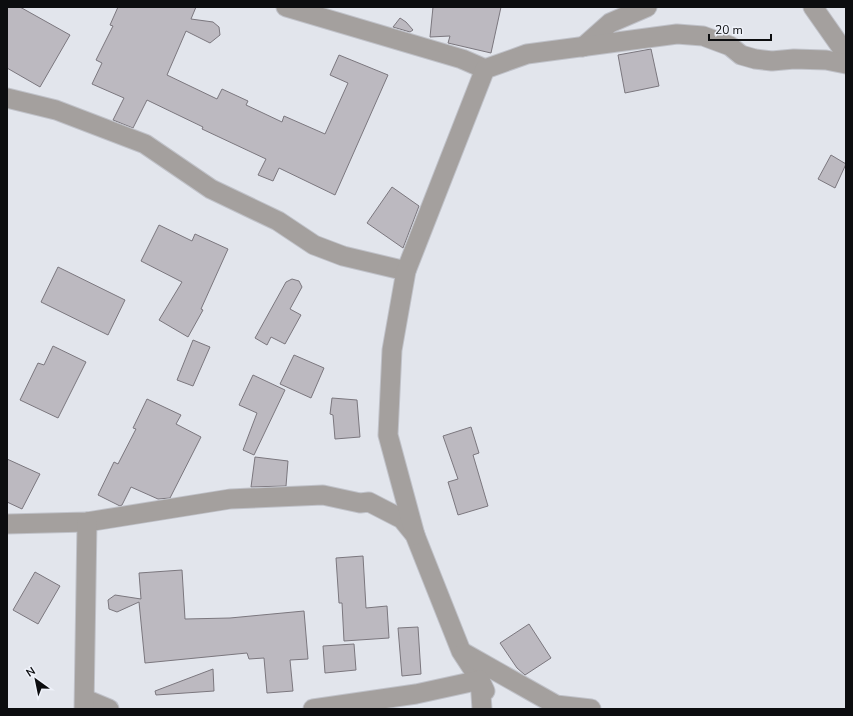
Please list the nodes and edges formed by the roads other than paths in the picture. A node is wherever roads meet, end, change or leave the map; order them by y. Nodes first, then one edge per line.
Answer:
1 (286, 7) edge
2 (647, 7) edge
3 (813, 7) edge
4 (612, 15) edge
5 (583, 46) junction
6 (846, 54) edge
7 (846, 64) edge
8 (484, 69) junction
9 (7, 98) edge
10 (406, 271) junction
11 (87, 522) junction
12 (7, 524) edge
13 (415, 534) junction
14 (461, 651) junction
15 (480, 680) junction
16 (85, 704) edge
17 (109, 709) edge
18 (313, 709) edge
19 (482, 709) edge
20 (493, 709) edge
21 (591, 709) edge

1 - 8 street
2 - 4 street
3 - 6 street
4 - 5 street
5 - 7 street
5 - 8 street
8 - 10 street
9 - 10 street
10 - 13 street
11 - 12 street
11 - 13 street
11 - 16 street
13 - 14 street
14 - 15 street
14 - 21 street
15 - 18 street
15 - 19 street
15 - 20 street
16 - 17 street

